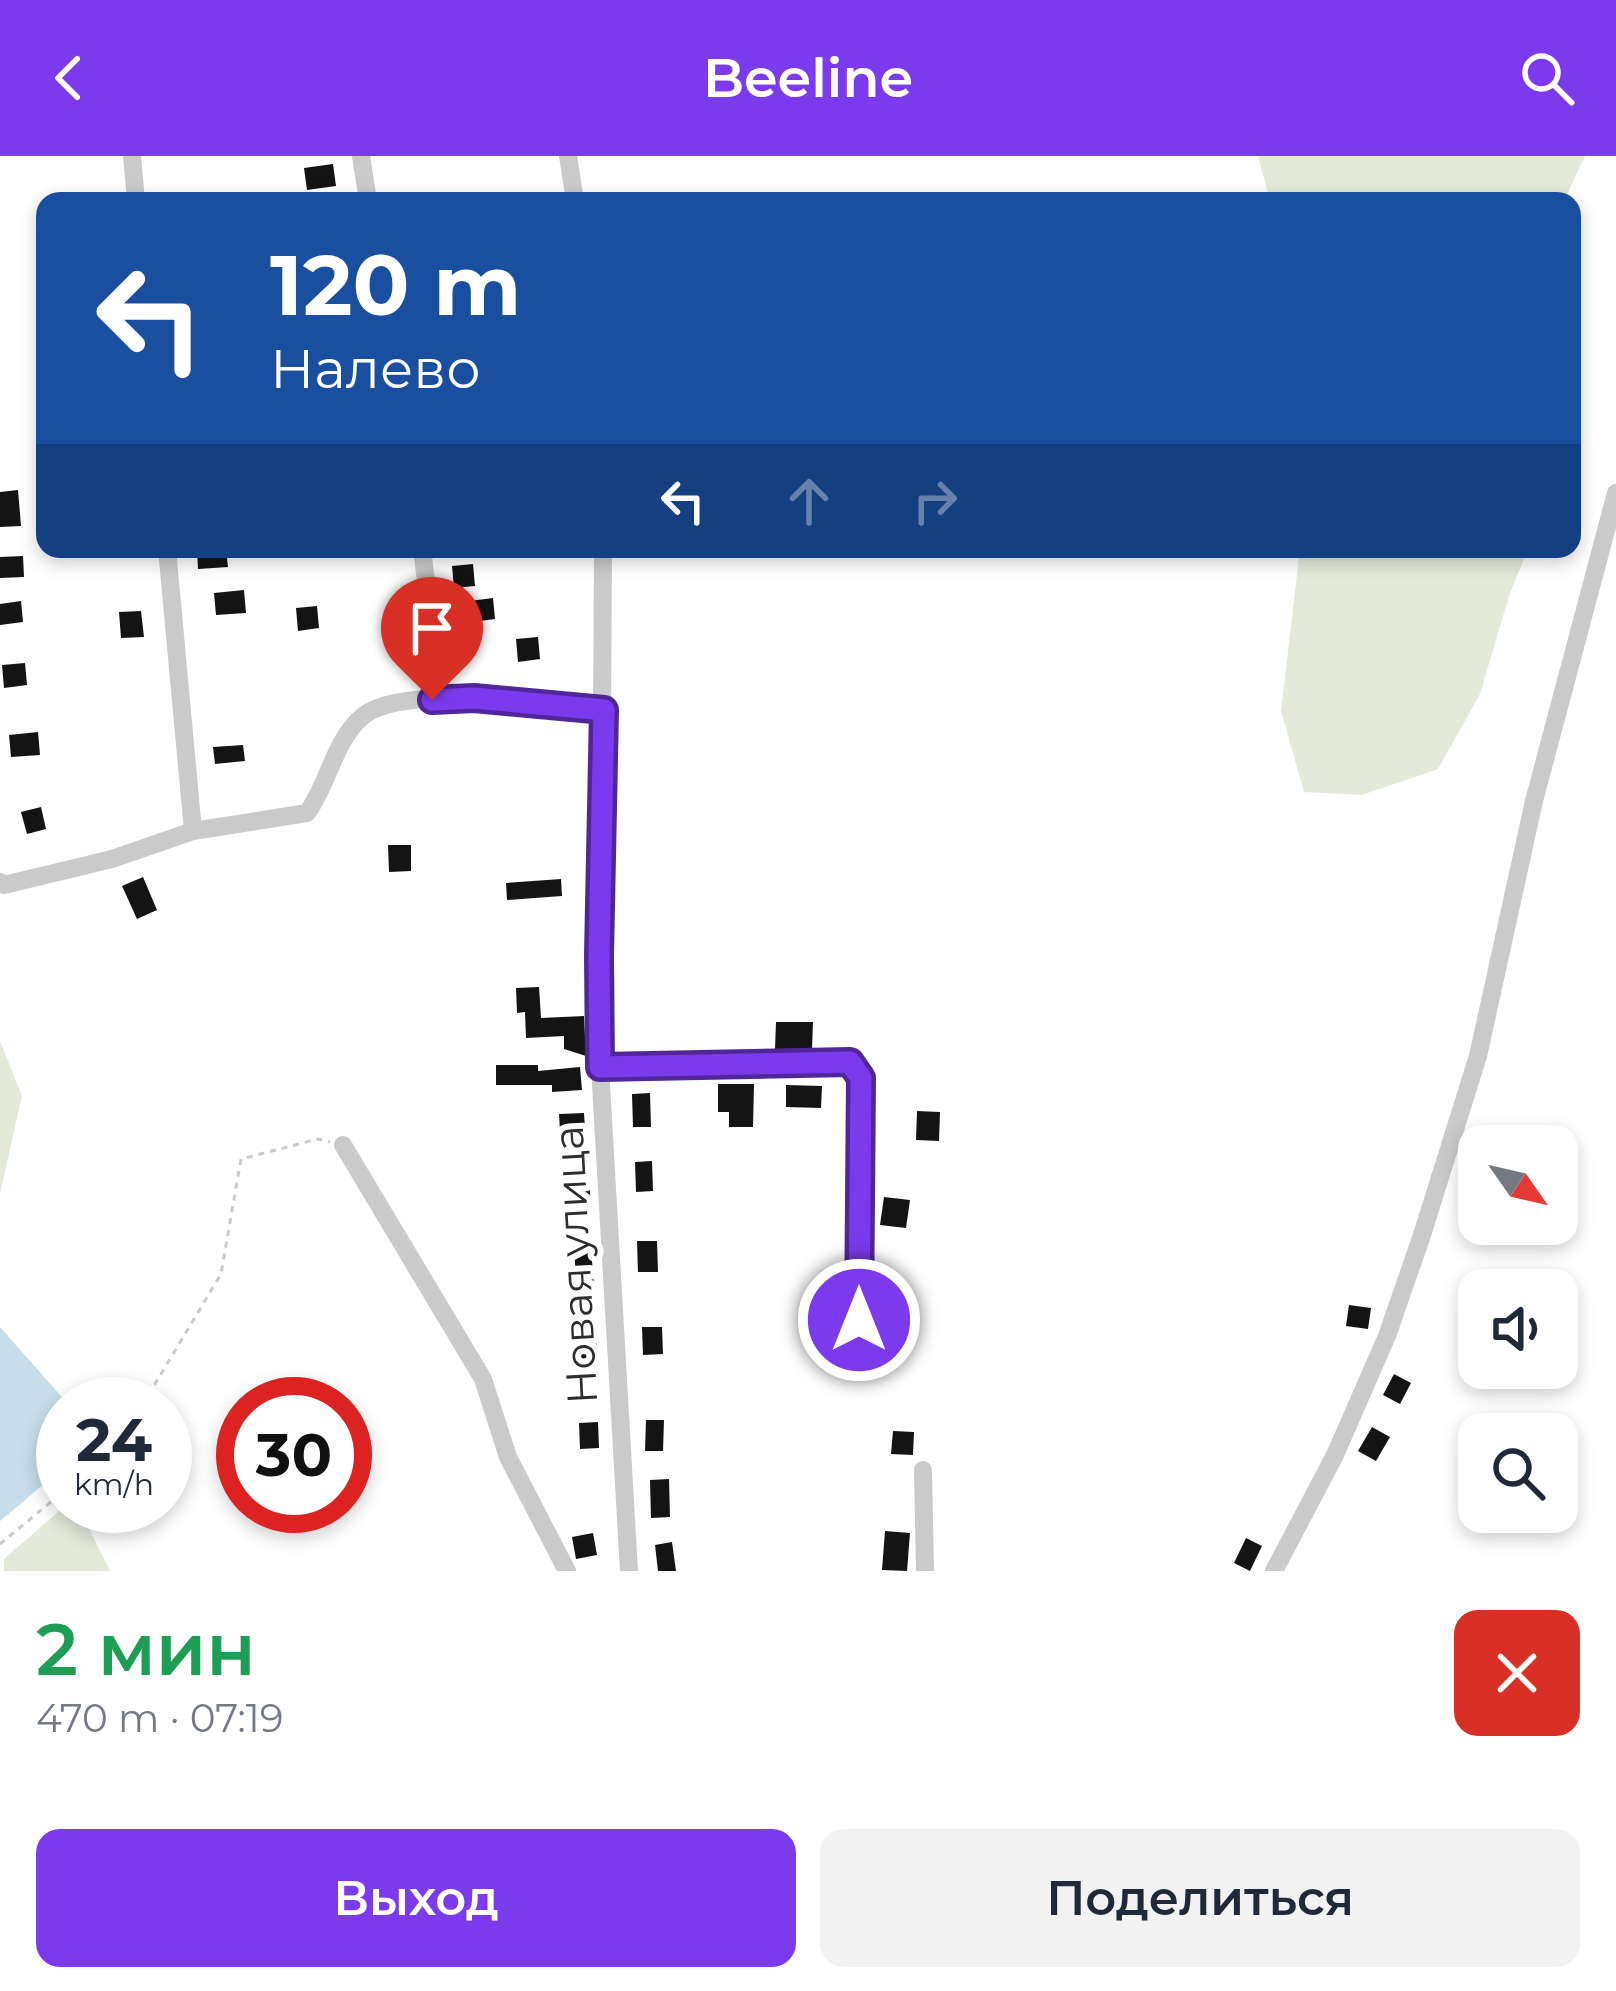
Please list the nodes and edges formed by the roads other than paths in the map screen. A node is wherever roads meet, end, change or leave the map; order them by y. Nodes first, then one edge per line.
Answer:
1 (132, 156) edge
2 (361, 156) edge
3 (568, 156) edge
4 (135, 192) edge
5 (367, 192) edge
6 (574, 192) edge
7 (1616, 493) edge
8 (168, 558) edge
9 (423, 558) edge
10 (603, 558) edge
11 (426, 581) dead end
12 (604, 710) junction
13 (193, 831) junction
14 (0, 882) edge
15 (600, 1067) junction
16 (344, 1145) road end
17 (859, 1320) dead end
18 (923, 1470) dead end
19 (567, 1571) edge
20 (628, 1571) edge
21 (925, 1571) edge
22 (1274, 1571) edge

1 - 4 street
2 - 5 street
3 - 6 street
7 - 22 street
8 - 13 street
9 - 11 street
10 - 12 street, Новая улица
12 - 13 street
12 - 15 street, Новая улица
13 - 14 street
15 - 17 street
15 - 20 street, Новая улица
16 - 19 street
18 - 21 street

